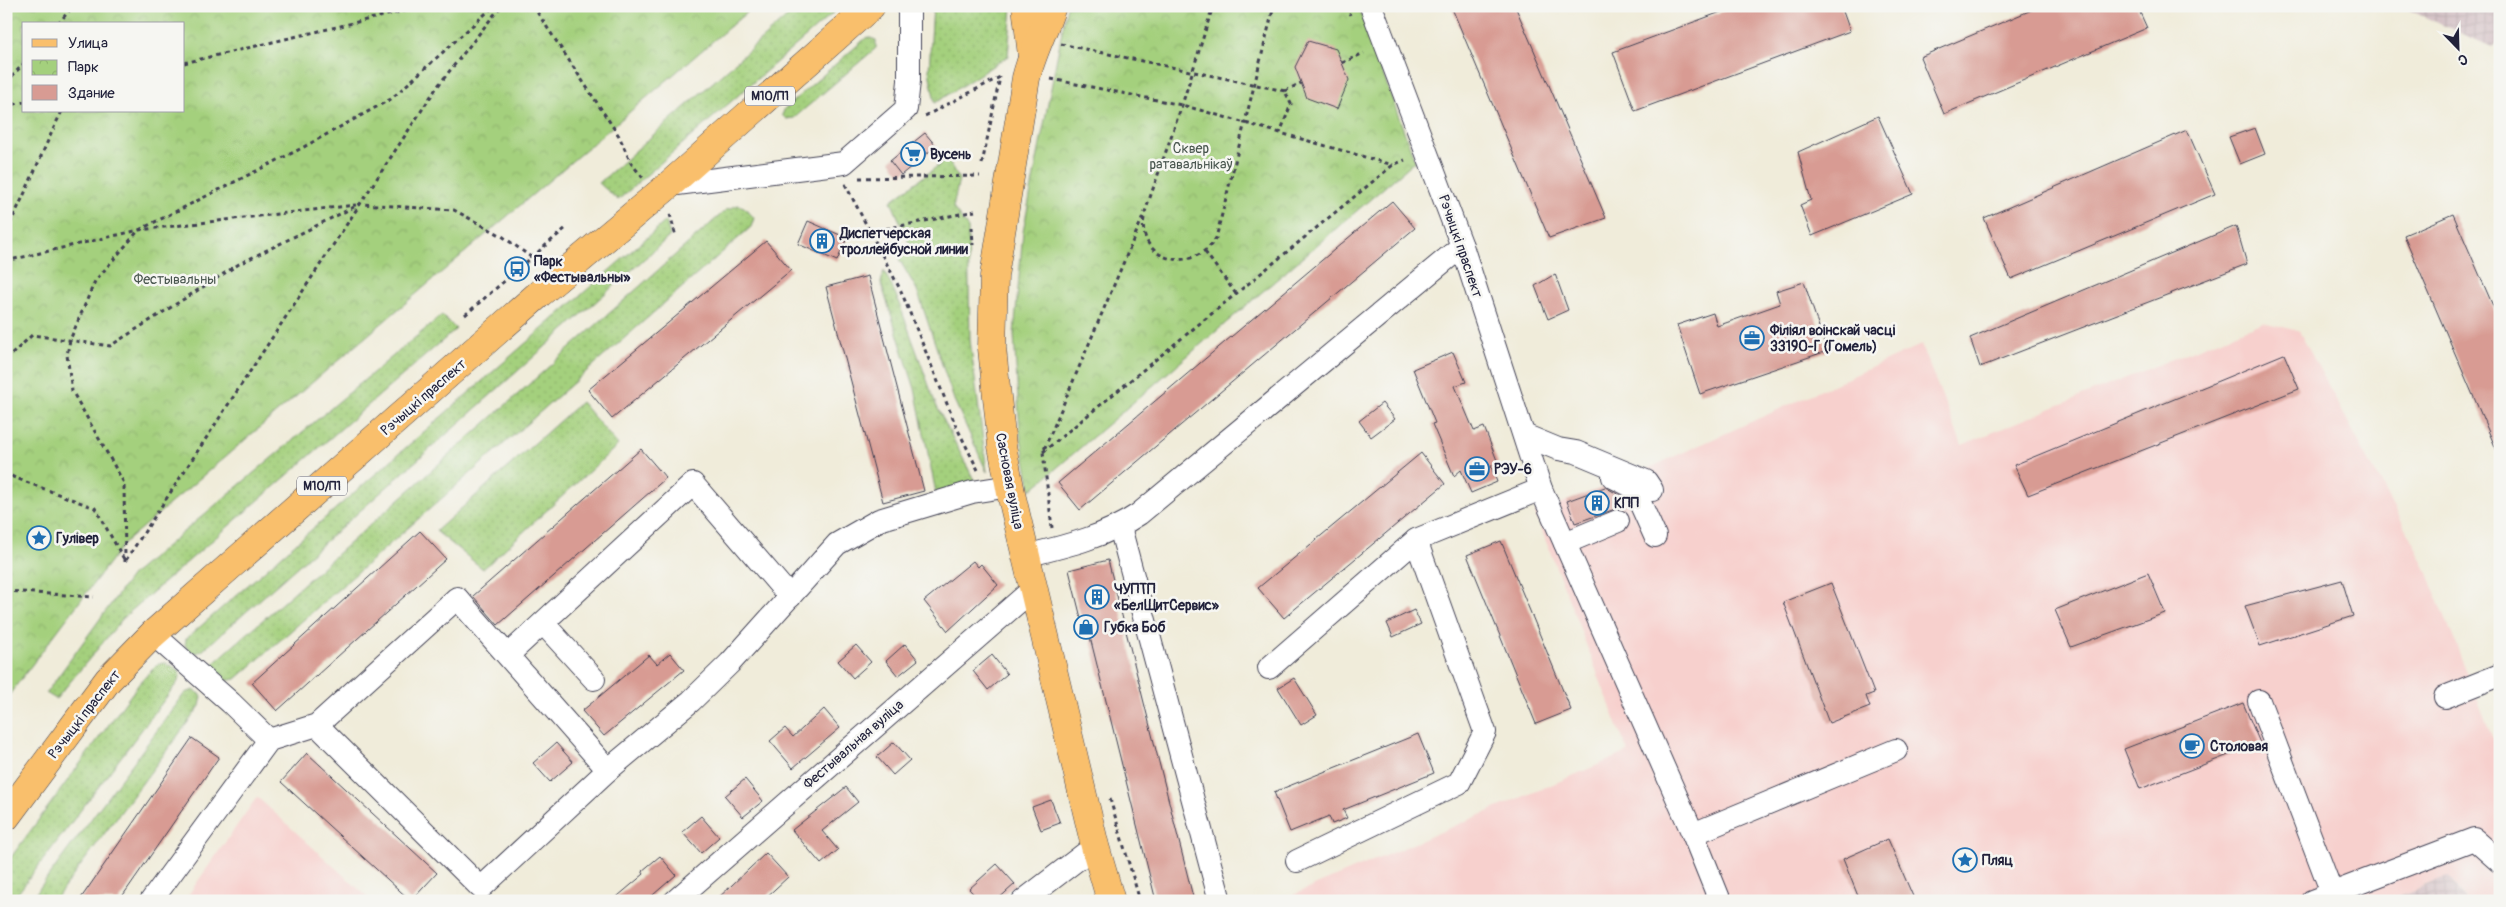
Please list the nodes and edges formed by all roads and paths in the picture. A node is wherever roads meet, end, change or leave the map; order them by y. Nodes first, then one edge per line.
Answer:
1 (73, 6) edge
2 (425, 6) edge
3 (494, 6) edge
4 (501, 6) edge
5 (532, 6) edge
6 (870, 6) edge
7 (909, 6) edge
8 (1026, 6) edge
9 (1052, 6) edge
10 (1213, 6) edge
11 (1274, 6) edge
12 (1371, 6) edge
13 (60, 22) edge
14 (1060, 44) dead end
15 (1364, 53) dead end
16 (1032, 54) junction
17 (185, 63) edge
18 (1342, 63) dead end
19 (22, 65) edge
20 (1193, 72) junction
21 (1051, 79) dead end
22 (1301, 83) dead end
23 (6, 84) edge
24 (1254, 84) junction
25 (1285, 91) junction
26 (22, 102) edge
27 (1182, 105) junction
28 (6, 106) edge
29 (62, 112) edge
30 (926, 116) dead end
31 (1244, 123) junction
32 (1280, 133) junction
33 (1405, 160) dead end
34 (982, 164) dead end
35 (1393, 165) junction
36 (980, 176) dead end
37 (858, 178) dead end
38 (844, 181) dead end
39 (661, 192) junction
40 (360, 204) junction
41 (975, 210) dead end
42 (1145, 212) junction
43 (567, 227) dead end
44 (139, 230) junction
45 (6, 232) edge
46 (870, 232) junction
47 (676, 237) dead end
48 (1462, 246) junction
49 (1205, 252) junction
50 (532, 257) junction
51 (6, 261) edge
52 (1236, 294) junction
53 (465, 314) dead end
54 (70, 340) junction
55 (6, 360) edge
56 (1524, 435) junction
57 (1558, 449) junction
58 (1043, 452) junction
59 (6, 470) edge
60 (1000, 487) junction
61 (1541, 490) junction
62 (1652, 490) dead end
63 (1618, 521) dead end
64 (1120, 527) junction
65 (1655, 536) dead end
66 (1416, 540) junction
67 (1566, 543) junction
68 (1035, 554) junction
69 (125, 562) junction
70 (1033, 589) junction
71 (6, 592) edge
72 (94, 597) dead end
73 (790, 597) junction
74 (543, 623) junction
75 (153, 634) junction
76 (508, 655) junction
77 (1269, 668) dead end
78 (2500, 675) edge
79 (594, 678) dead end
80 (2445, 697) dead end
81 (2259, 701) dead end
82 (317, 725) junction
83 (269, 740) junction
84 (1896, 750) dead end
85 (608, 770) junction
86 (6, 817) edge
87 (1693, 834) junction
88 (1095, 846) junction
89 (1297, 861) dead end
90 (2500, 862) edge
91 (2325, 898) edge
92 (151, 901) edge
93 (675, 901) edge
94 (1023, 901) edge
95 (1110, 901) edge
96 (1220, 901) edge
97 (1720, 901) edge

1 - 13 path
2 - 17 path
3 - 44 path
4 - 40 path
5 - 39 path
6 - 39 main road, Рэчыцкі праспект / М10/П1
7 - 39 street
8 - 16 main road, Сасновая вуліца
9 - 16 main road, Сасновая вуліца
10 - 20 path
11 - 24 path
12 - 48 street, Рэчыцкі праспект
14 - 20 path
15 - 18 path
16 - 60 main road, Сасновая вуліца
19 - 23 path
20 - 24 path
20 - 27 path
21 - 27 path
22 - 25 path
24 - 25 path
24 - 31 path
25 - 32 path
26 - 28 path
27 - 31 path
27 - 42 path
29 - 45 path
30 - 34 path
31 - 32 path
31 - 49 path
32 - 35 path
33 - 35 path
35 - 52 path
36 - 37 path
38 - 46 path
39 - 47 path
39 - 75 main road, Рэчыцкі праспект / М10/П1
40 - 44 path
40 - 50 path
40 - 54 path
40 - 69 path
41 - 46 path
42 - 49 path
42 - 58 path
43 - 50 path
44 - 51 path
44 - 54 path
46 - 60 path
48 - 56 street, Рэчыцкі праспект
48 - 64 street
49 - 52 path
50 - 53 path
52 - 58 path
54 - 55 path
54 - 69 path
56 - 57 street
56 - 61 street, Рэчыцкі праспект
57 - 62 street
57 - 65 street
58 - 68 path
59 - 69 path
60 - 68 main road, Сасновая вуліца
60 - 73 street
61 - 66 street
61 - 67 street, Рэчыцкі праспект
63 - 67 street
64 - 68 street
64 - 96 street
66 - 77 street
66 - 89 street
67 - 87 street, Рэчыцкі праспект
68 - 70 main road, Сасновая вуліца
70 - 88 main road, Сасновая вуліца
70 - 93 street, Фестывальная вуліца
71 - 72 path
73 - 74 street
73 - 85 street
74 - 76 street
74 - 79 street
75 - 83 street
75 - 86 main road, Рэчыцкі праспект / М10/П1
76 - 82 street
76 - 85 street
78 - 80 street
81 - 91 street
82 - 83 street
82 - 85 street
83 - 92 street
84 - 87 street
87 - 97 street, Рэчыцкі праспект
88 - 94 street
88 - 95 main road, Сасновая вуліца
90 - 91 street

